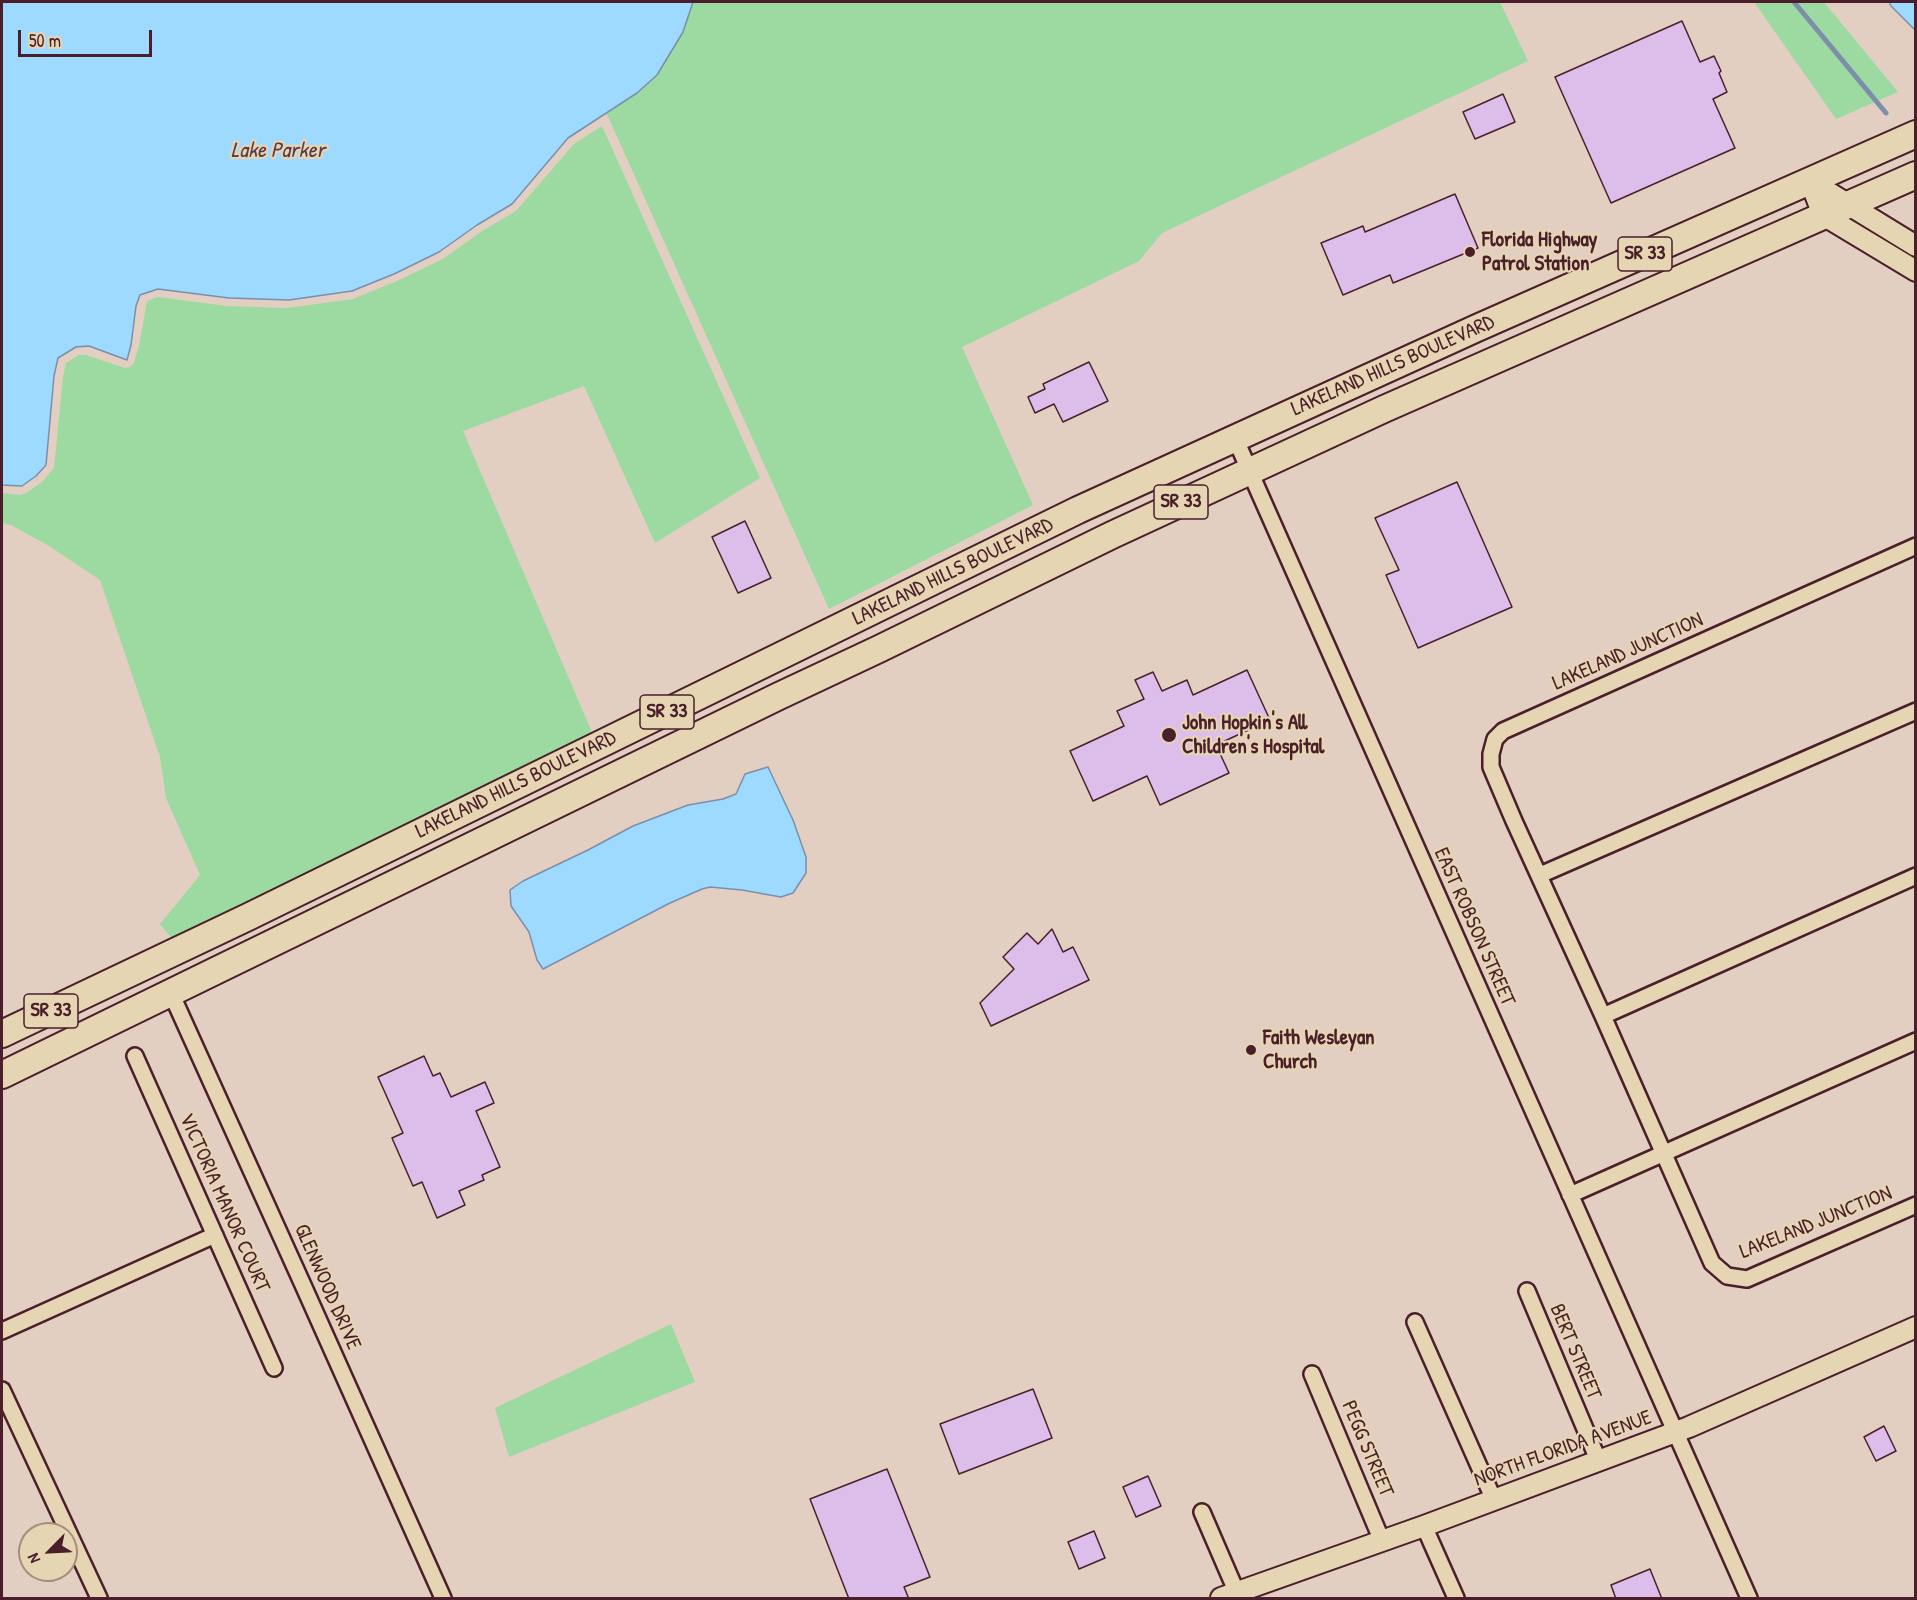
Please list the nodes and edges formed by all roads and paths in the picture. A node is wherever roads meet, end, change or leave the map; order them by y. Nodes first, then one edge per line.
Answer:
1 (1916, 134) edge
2 (1916, 175) edge
3 (1810, 181) junction
4 (1849, 204) junction
5 (1823, 215) junction
6 (1916, 246) edge
7 (1916, 272) edge
8 (1235, 438) junction
9 (1250, 470) junction
10 (1916, 546) edge
11 (1916, 711) edge
12 (646, 722) junction
13 (1540, 875) junction
14 (1916, 876) edge
15 (386, 888) junction
16 (171, 993) junction
17 (1603, 1016) junction
18 (2, 1034) edge
19 (1916, 1041) edge
20 (135, 1056) dead end
21 (2, 1075) edge
22 (1664, 1153) junction
23 (1570, 1196) junction
24 (1916, 1205) edge
25 (215, 1235) junction
26 (1527, 1291) dead end
27 (1415, 1322) dead end
28 (1916, 1327) edge
29 (2, 1331) edge
30 (274, 1368) dead end
31 (1312, 1374) dead end
32 (2, 1390) edge
33 (1675, 1433) junction
34 (1599, 1462) junction
35 (1494, 1500) junction
36 (1202, 1512) dead end
37 (1424, 1526) junction
38 (1382, 1541) junction
39 (1229, 1596) edge
40 (99, 1599) edge
41 (443, 1599) edge
42 (1456, 1599) edge
43 (1749, 1599) edge

1 - 3 main road, LAKELAND HILLS BOULEVARD / SR 33
2 - 4 main road, LAKELAND HILLS BOULEVARD / SR 33
3 - 4 street
3 - 5 street
3 - 8 main road, LAKELAND HILLS BOULEVARD / SR 33
4 - 5 main road, LAKELAND HILLS BOULEVARD / SR 33
4 - 6 street
5 - 7 street
5 - 9 main road, LAKELAND HILLS BOULEVARD / SR 33
8 - 9 street, EAST ROBSON STREET
8 - 12 main road, LAKELAND HILLS BOULEVARD / SR 33
9 - 15 main road, LAKELAND HILLS BOULEVARD / SR 33
9 - 23 street, EAST ROBSON STREET
10 - 13 street, LAKELAND JUNCTION
11 - 13 street
12 - 15 main road
12 - 18 main road, LAKELAND HILLS BOULEVARD / SR 33
13 - 17 street, LAKELAND JUNCTION
14 - 17 street
15 - 16 main road, LAKELAND HILLS BOULEVARD / SR 33
16 - 21 main road, LAKELAND HILLS BOULEVARD / SR 33
16 - 41 street, GLENWOOD DRIVE
17 - 22 street, LAKELAND JUNCTION
19 - 22 street
20 - 25 street, VICTORIA MANOR COURT
22 - 23 street
22 - 24 street, LAKELAND JUNCTION
23 - 33 street, EAST ROBSON STREET
25 - 29 street
25 - 30 street, VICTORIA MANOR COURT
26 - 34 street, BERT STREET
27 - 35 street
28 - 33 street, NORTH FLORIDA AVENUE
31 - 38 street, PEGG STREET
32 - 40 street
33 - 34 street, NORTH FLORIDA AVENUE
33 - 43 street, EAST ROBSON STREET
34 - 35 street, NORTH FLORIDA AVENUE
35 - 37 street, NORTH FLORIDA AVENUE
36 - 39 street
37 - 38 street, NORTH FLORIDA AVENUE
37 - 42 street
38 - 39 street, NORTH FLORIDA AVENUE

